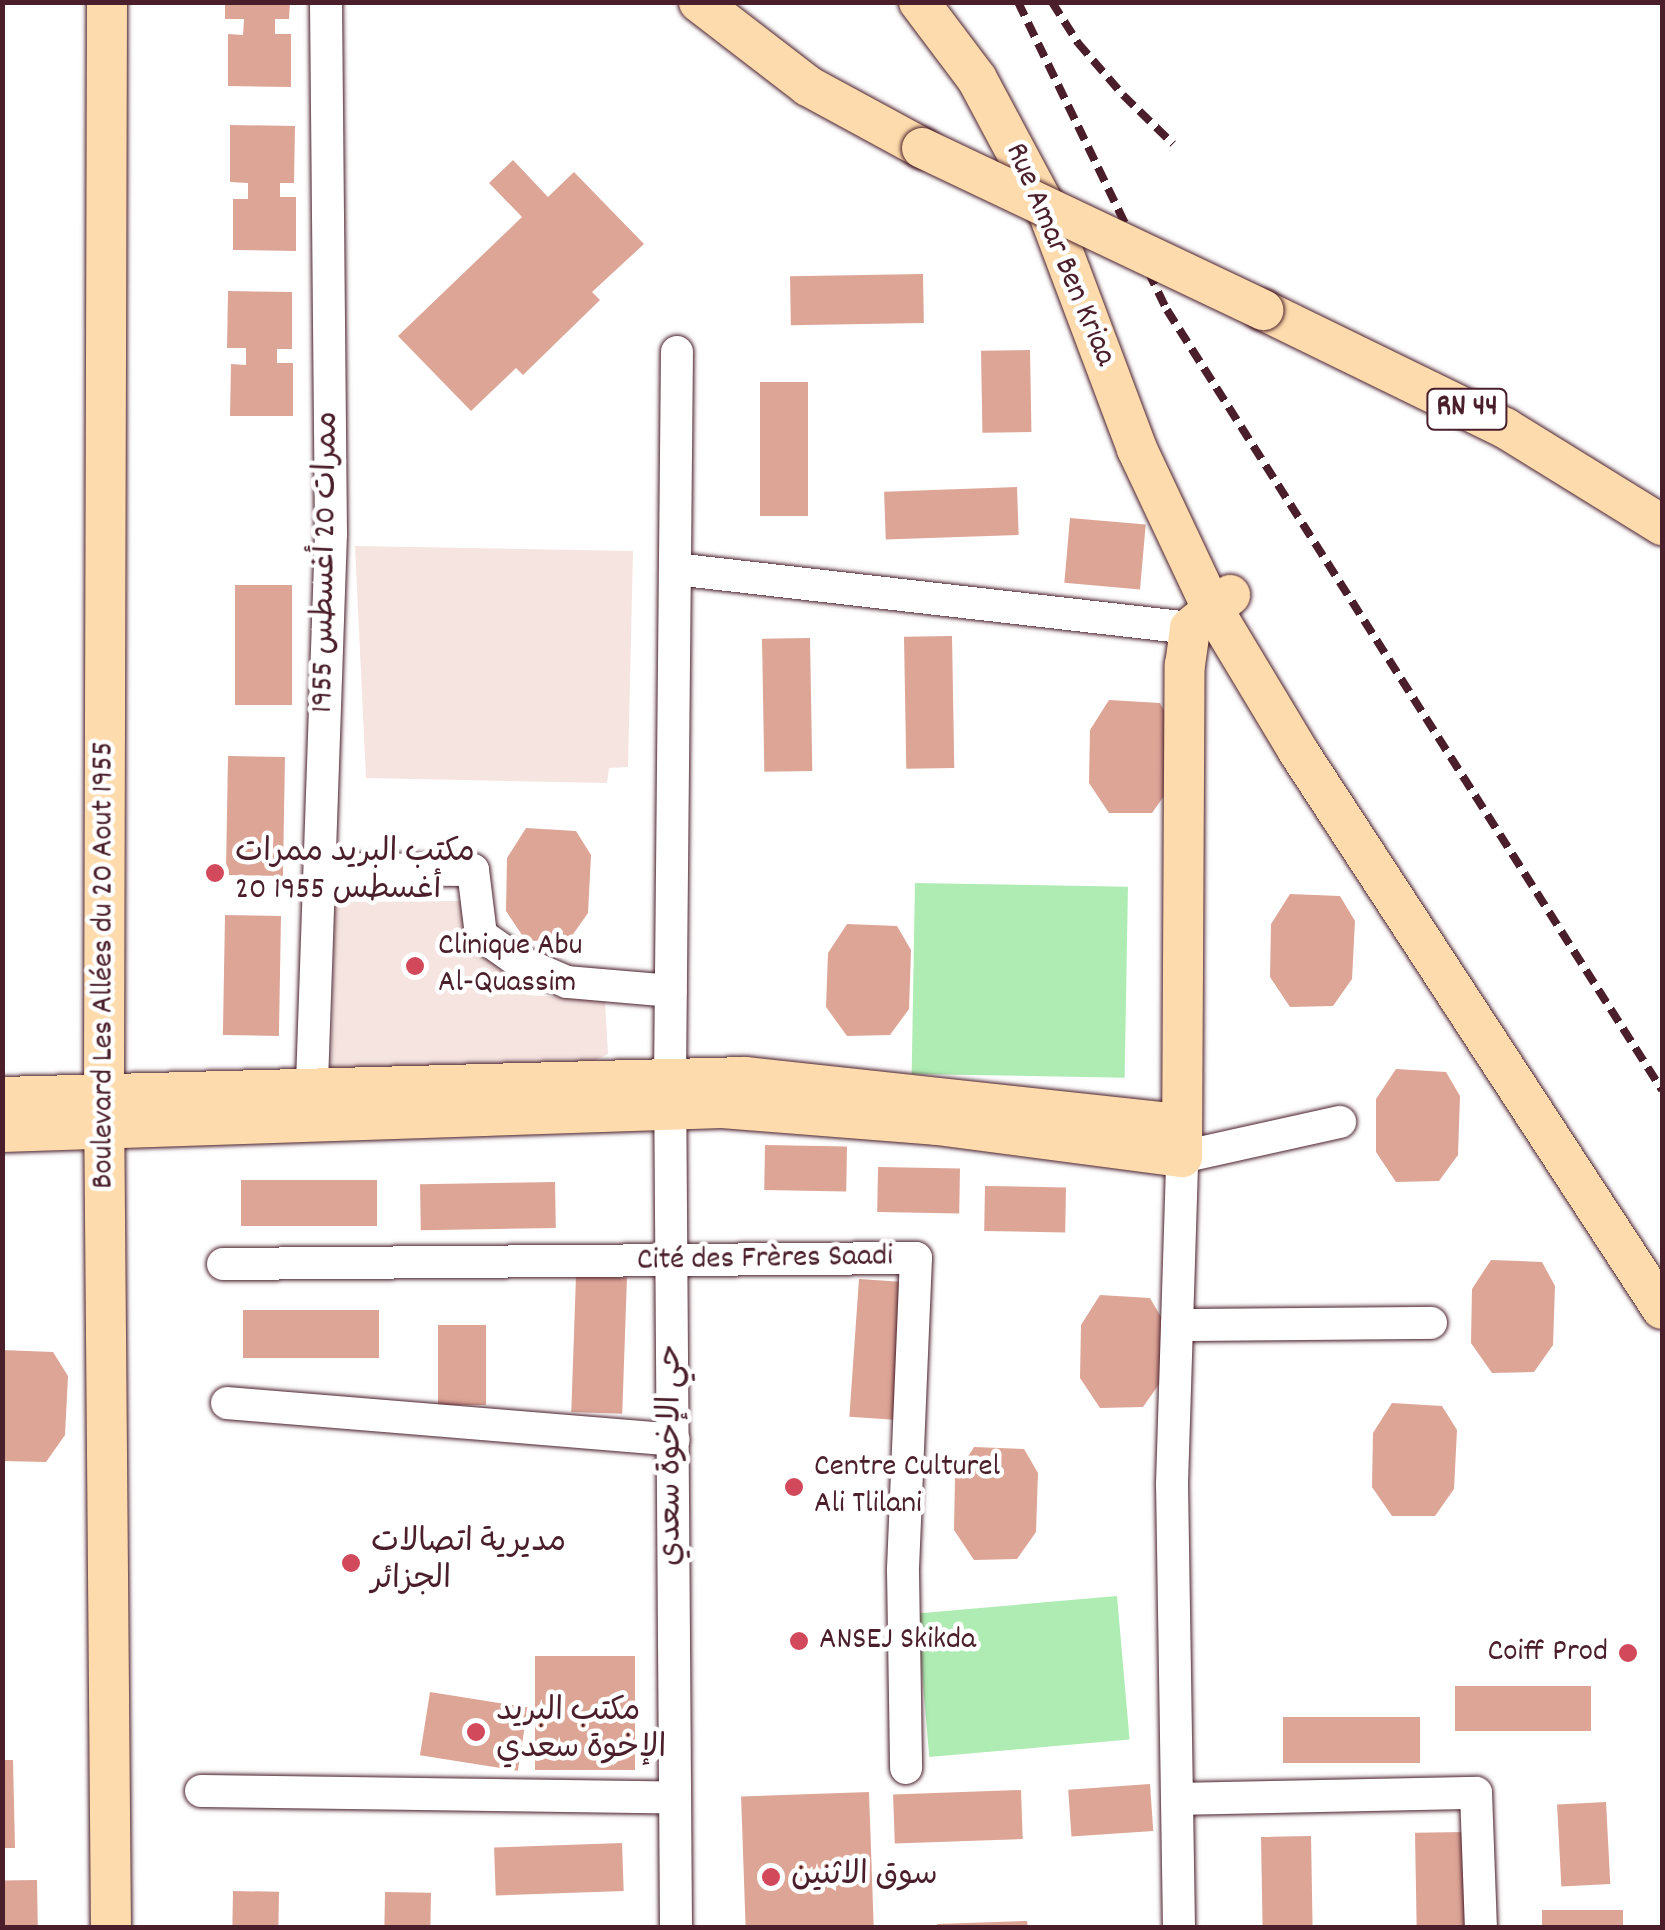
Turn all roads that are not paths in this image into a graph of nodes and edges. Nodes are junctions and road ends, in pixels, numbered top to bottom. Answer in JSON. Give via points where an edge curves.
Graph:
{"nodes":[{"id":1,"x":84,"y":2,"type":"edge"},
{"id":2,"x":107,"y":2,"type":"edge"},
{"id":3,"x":326,"y":2,"type":"edge"},
{"id":4,"x":699,"y":2,"type":"edge"},
{"id":5,"x":928,"y":9,"type":"edge"},
{"id":6,"x":676,"y":352,"type":"dead end"},
{"id":7,"x":1662,"y":525,"type":"edge"},
{"id":8,"x":675,"y":568,"type":"junction"},
{"id":9,"x":1210,"y":610,"type":"junction"},
{"id":10,"x":322,"y":869,"type":"junction"},
{"id":11,"x":671,"y":991,"type":"junction"},
{"id":12,"x":671,"y":1096,"type":"junction"},
{"id":13,"x":2,"y":1097,"type":"edge"},
{"id":14,"x":312,"y":1106,"type":"junction"},
{"id":15,"x":93,"y":1114,"type":"junction"},
{"id":16,"x":1340,"y":1122,"type":"dead end"},
{"id":17,"x":2,"y":1132,"type":"edge"},
{"id":18,"x":1182,"y":1140,"type":"junction"},
{"id":19,"x":671,"y":1261,"type":"junction"},
{"id":20,"x":224,"y":1264,"type":"dead end"},
{"id":21,"x":1662,"y":1266,"type":"edge"},
{"id":22,"x":1662,"y":1309,"type":"edge"},
{"id":23,"x":1431,"y":1323,"type":"dead end"},
{"id":24,"x":1177,"y":1325,"type":"junction"},
{"id":25,"x":226,"y":1403,"type":"dead end"},
{"id":26,"x":673,"y":1440,"type":"junction"},
{"id":27,"x":906,"y":1768,"type":"dead end"},
{"id":28,"x":201,"y":1791,"type":"dead end"},
{"id":29,"x":675,"y":1798,"type":"junction"},
{"id":30,"x":1178,"y":1799,"type":"junction"},
{"id":31,"x":88,"y":1928,"type":"edge"},
{"id":32,"x":111,"y":1928,"type":"edge"},
{"id":33,"x":676,"y":1928,"type":"edge"},
{"id":34,"x":1179,"y":1928,"type":"edge"},
{"id":35,"x":1481,"y":1928,"type":"edge"}],
"edges":[{"from":1,"to":15,"type":"main road","name":"Boulevard Les Allées du 20 Aout 1955"},
{"from":2,"to":15,"type":"main road","name":"Boulevard Les Allées du 20 Aout 1955"},
{"from":3,"to":10,"type":"street","name":"ممرات 20 أغسطس 1955","via":[[331,534]]},
{"from":4,"to":7,"type":"main road","number":"RN 44","bridge":true,"via":[[808,86],[922,148],[1506,428]]},
{"from":5,"to":9,"type":"main road","name":"Rue Amar Ben Kriaa","via":[[986,94],[1034,182]]},
{"from":6,"to":8,"type":"street"},
{"from":8,"to":9,"type":"street"},
{"from":8,"to":11,"type":"street"},
{"from":9,"to":18,"type":"main road","via":[[1185,664]]},
{"from":9,"to":21,"type":"main road","via":[[1408,885]]},
{"from":9,"to":22,"type":"main road"},
{"from":10,"to":11,"type":"street","via":[[472,870],[481,935],[518,961],[567,982]]},
{"from":10,"to":14,"type":"street","name":"ممرات 20 أغسطس 1955"},
{"from":11,"to":12,"type":"street"},
{"from":12,"to":14,"type":"main road"},
{"from":12,"to":18,"type":"main road","via":[[722,1108]]},
{"from":12,"to":19,"type":"street","name":"حي الإخوة سعدي"},
{"from":13,"to":15,"type":"main road"},
{"from":14,"to":15,"type":"main road"},
{"from":15,"to":17,"type":"main road"},
{"from":15,"to":31,"type":"main road","name":"Boulevard Les Allées du 20 Aout 1955"},
{"from":15,"to":32,"type":"main road","name":"Boulevard Les Allées du 20 Aout 1955"},
{"from":16,"to":18,"type":"street"},
{"from":18,"to":24,"type":"street"},
{"from":19,"to":20,"type":"street","name":"Cité des Frères Saadi"},
{"from":19,"to":26,"type":"street","name":"حي الإخوة سعدي"},
{"from":19,"to":27,"type":"street","name":"Cité des Frères Saadi","via":[[916,1258],[903,1571]]},
{"from":23,"to":24,"type":"street"},
{"from":24,"to":30,"type":"street","via":[[1172,1484]]},
{"from":25,"to":26,"type":"street"},
{"from":26,"to":29,"type":"street","name":"حي الإخوة سعدي"},
{"from":28,"to":29,"type":"street"},
{"from":29,"to":33,"type":"street","name":"حي الإخوة سعدي"},
{"from":30,"to":34,"type":"street"},
{"from":30,"to":35,"type":"street","via":[[1476,1794]]}]}
